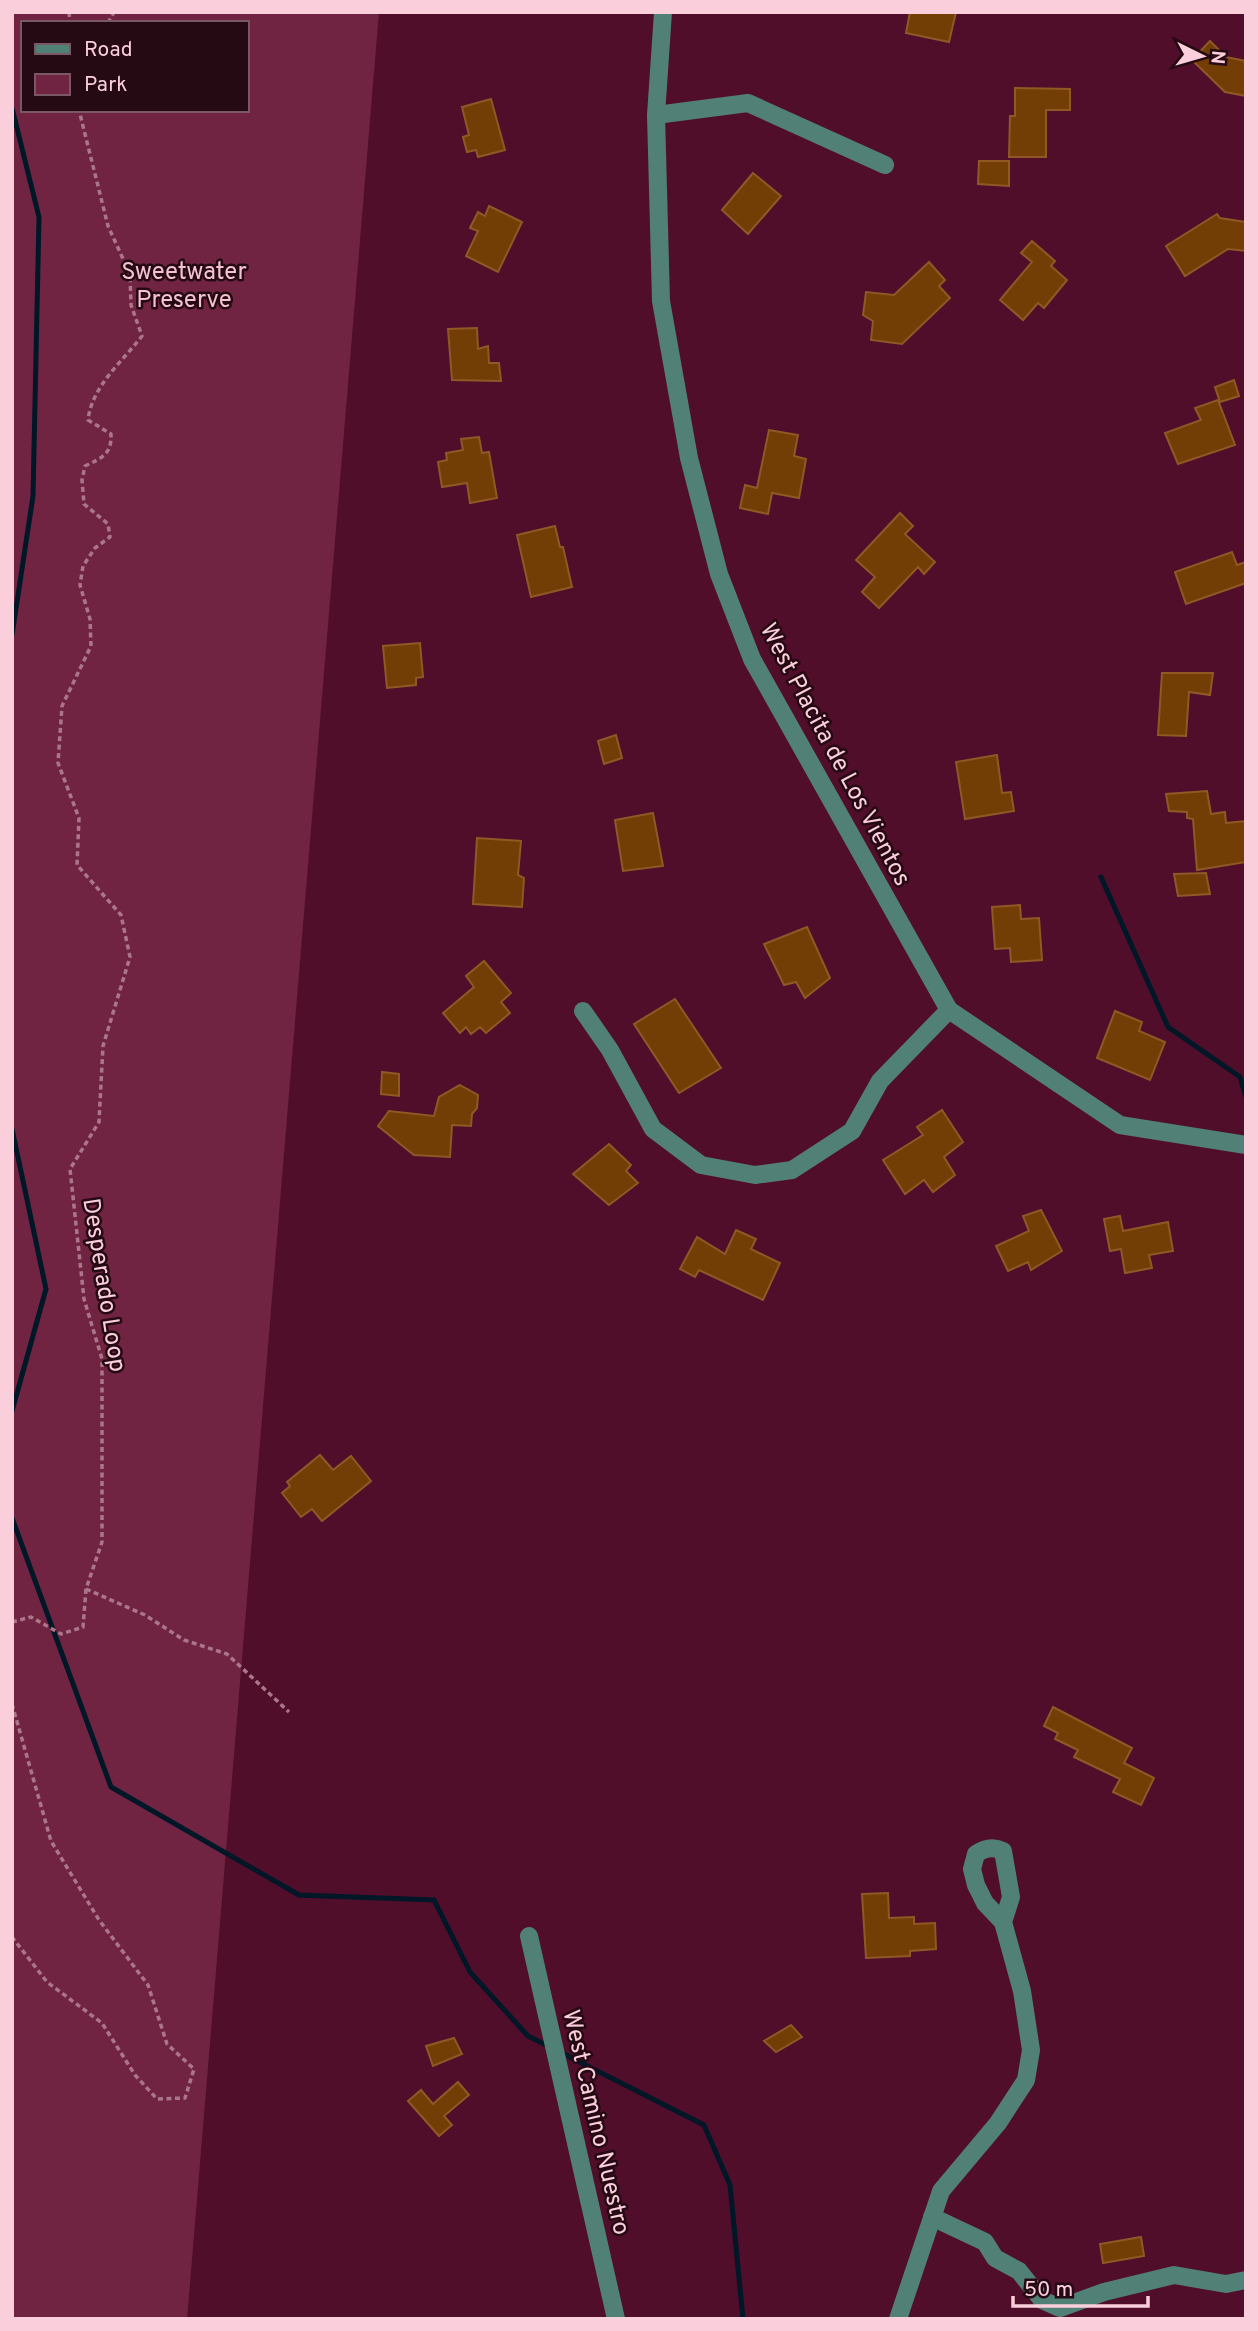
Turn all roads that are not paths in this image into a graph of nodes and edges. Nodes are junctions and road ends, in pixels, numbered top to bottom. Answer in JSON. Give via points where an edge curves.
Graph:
{"nodes":[{"id":1,"x":663,"y":12,"type":"edge"},
{"id":2,"x":656,"y":115,"type":"junction"},
{"id":3,"x":885,"y":165,"type":"dead end"},
{"id":4,"x":949,"y":1010,"type":"junction"},
{"id":5,"x":583,"y":1011,"type":"dead end"},
{"id":6,"x":1246,"y":1145,"type":"edge"},
{"id":7,"x":1003,"y":1922,"type":"dead end"},
{"id":8,"x":529,"y":1936,"type":"dead end"},
{"id":9,"x":932,"y":2217,"type":"junction"},
{"id":10,"x":1246,"y":2280,"type":"edge"},
{"id":11,"x":617,"y":2319,"type":"edge"},
{"id":12,"x":898,"y":2319,"type":"edge"}],
"edges":[{"from":1,"to":2,"type":"street","name":"West Placita de Los Vientos"},
{"from":2,"to":3,"type":"street","via":[[748,103]]},
{"from":2,"to":4,"type":"street","name":"West Placita de Los Vientos","via":[[661,301],[683,435],[719,575],[752,659]]},
{"from":4,"to":5,"type":"street","via":[[880,1081],[852,1131],[792,1170],[755,1175],[701,1165],[653,1129]]},
{"from":4,"to":6,"type":"street","via":[[1120,1125]]},
{"from":7,"to":9,"type":"street","via":[[1022,1991],[1031,2050],[1026,2080],[998,2123],[941,2191]]},
{"from":8,"to":11,"type":"street","name":"West Camino Nuestro"},
{"from":9,"to":10,"type":"street","via":[[985,2242],[995,2258],[1019,2271],[1042,2300],[1060,2308],[1174,2275],[1226,2284]]},
{"from":9,"to":12,"type":"street"}]}
